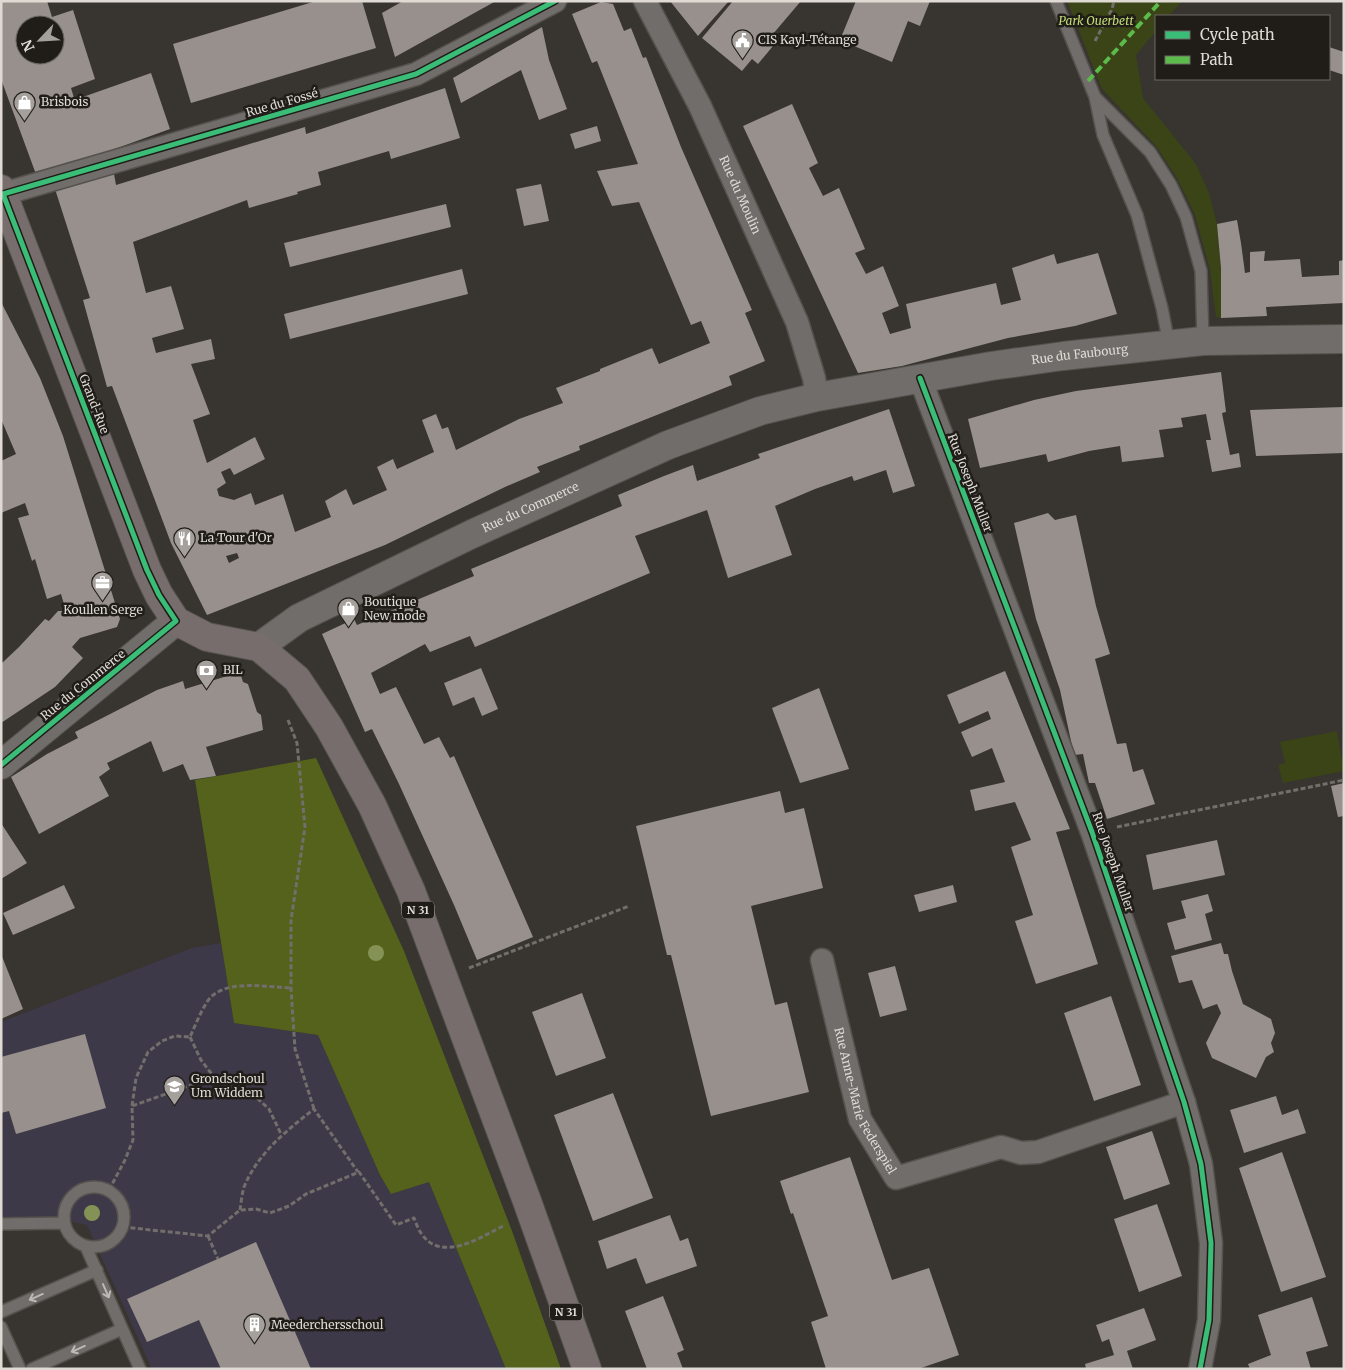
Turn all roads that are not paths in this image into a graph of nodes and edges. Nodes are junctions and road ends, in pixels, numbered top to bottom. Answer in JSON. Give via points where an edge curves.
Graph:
{"nodes":[{"id":1,"x":555,"y":1,"type":"edge"},
{"id":2,"x":645,"y":1,"type":"edge"},
{"id":3,"x":1056,"y":1,"type":"edge"},
{"id":4,"x":1095,"y":97,"type":"junction"},
{"id":5,"x":2,"y":191,"type":"edge"},
{"id":6,"x":1344,"y":339,"type":"edge"},
{"id":7,"x":1203,"y":341,"type":"junction"},
{"id":8,"x":1169,"y":344,"type":"junction"},
{"id":9,"x":920,"y":378,"type":"junction"},
{"id":10,"x":817,"y":397,"type":"junction"},
{"id":11,"x":176,"y":621,"type":"junction"},
{"id":12,"x":259,"y":648,"type":"junction"},
{"id":13,"x":1,"y":764,"type":"edge"},
{"id":14,"x":822,"y":960,"type":"dead end"},
{"id":15,"x":1184,"y":1102,"type":"junction"},
{"id":16,"x":64,"y":1223,"type":"junction"},
{"id":17,"x":1,"y":1224,"type":"edge"},
{"id":18,"x":86,"y":1247,"type":"junction"},
{"id":19,"x":97,"y":1270,"type":"junction"},
{"id":20,"x":1,"y":1312,"type":"edge"},
{"id":21,"x":1,"y":1327,"type":"edge"},
{"id":22,"x":122,"y":1329,"type":"junction"},
{"id":23,"x":20,"y":1369,"type":"edge"},
{"id":24,"x":32,"y":1369,"type":"edge"},
{"id":25,"x":140,"y":1369,"type":"edge"},
{"id":26,"x":587,"y":1369,"type":"edge"},
{"id":27,"x":1200,"y":1369,"type":"edge"}],
"edges":[{"from":1,"to":5,"type":"street","name":"Rue du Fossé","via":[[416,74]]},
{"from":2,"to":10,"type":"street","name":"Rue du Moulin","via":[[700,106],[797,322]]},
{"from":3,"to":4,"type":"lane"},
{"from":4,"to":7,"type":"lane","via":[[1150,152],[1186,217],[1201,272]]},
{"from":4,"to":8,"type":"lane","via":[[1103,134],[1137,215]]},
{"from":5,"to":11,"type":"main road","name":"Grand-Rue","via":[[147,570]]},
{"from":6,"to":7,"type":"main road","name":"Rue du Faubourg"},
{"from":7,"to":8,"type":"main road","name":"Rue du Faubourg"},
{"from":8,"to":9,"type":"main road","name":"Rue du Faubourg","via":[[1062,356]]},
{"from":9,"to":10,"type":"main road","name":"Rue du Faubourg"},
{"from":9,"to":15,"type":"street","name":"Rue Joseph Muller","via":[[1092,832]]},
{"from":10,"to":12,"type":"main road","name":"Rue du Commerce","via":[[760,411],[608,471],[299,618]]},
{"from":11,"to":12,"type":"main road","number":"N 31","via":[[208,637]]},
{"from":11,"to":13,"type":"main road","name":"Rue du Commerce"},
{"from":12,"to":26,"type":"main road","number":"N 31","via":[[297,679],[329,727],[380,823],[443,978]]},
{"from":14,"to":15,"type":"street","name":"Rue Anne-Marie Federspiel","via":[[860,1119],[896,1178],[1001,1147],[1021,1153],[1038,1152]]},
{"from":15,"to":27,"type":"street","name":"Rue Joseph Muller","via":[[1201,1164],[1211,1243],[1209,1320]]},
{"from":16,"to":17,"type":"lane"},
{"from":16,"to":18,"type":"lane","via":[[72,1238]]},
{"from":16,"to":18,"type":"lane","via":[[66,1203],[80,1190],[99,1187],[116,1197],[124,1216],[119,1235],[96,1248]]},
{"from":18,"to":19,"type":"lane"},
{"from":19,"to":20,"type":"lane","one_way":true},
{"from":19,"to":22,"type":"lane","one_way":true},
{"from":21,"to":23,"type":"lane"},
{"from":22,"to":24,"type":"lane","one_way":true},
{"from":22,"to":25,"type":"lane"}]}
